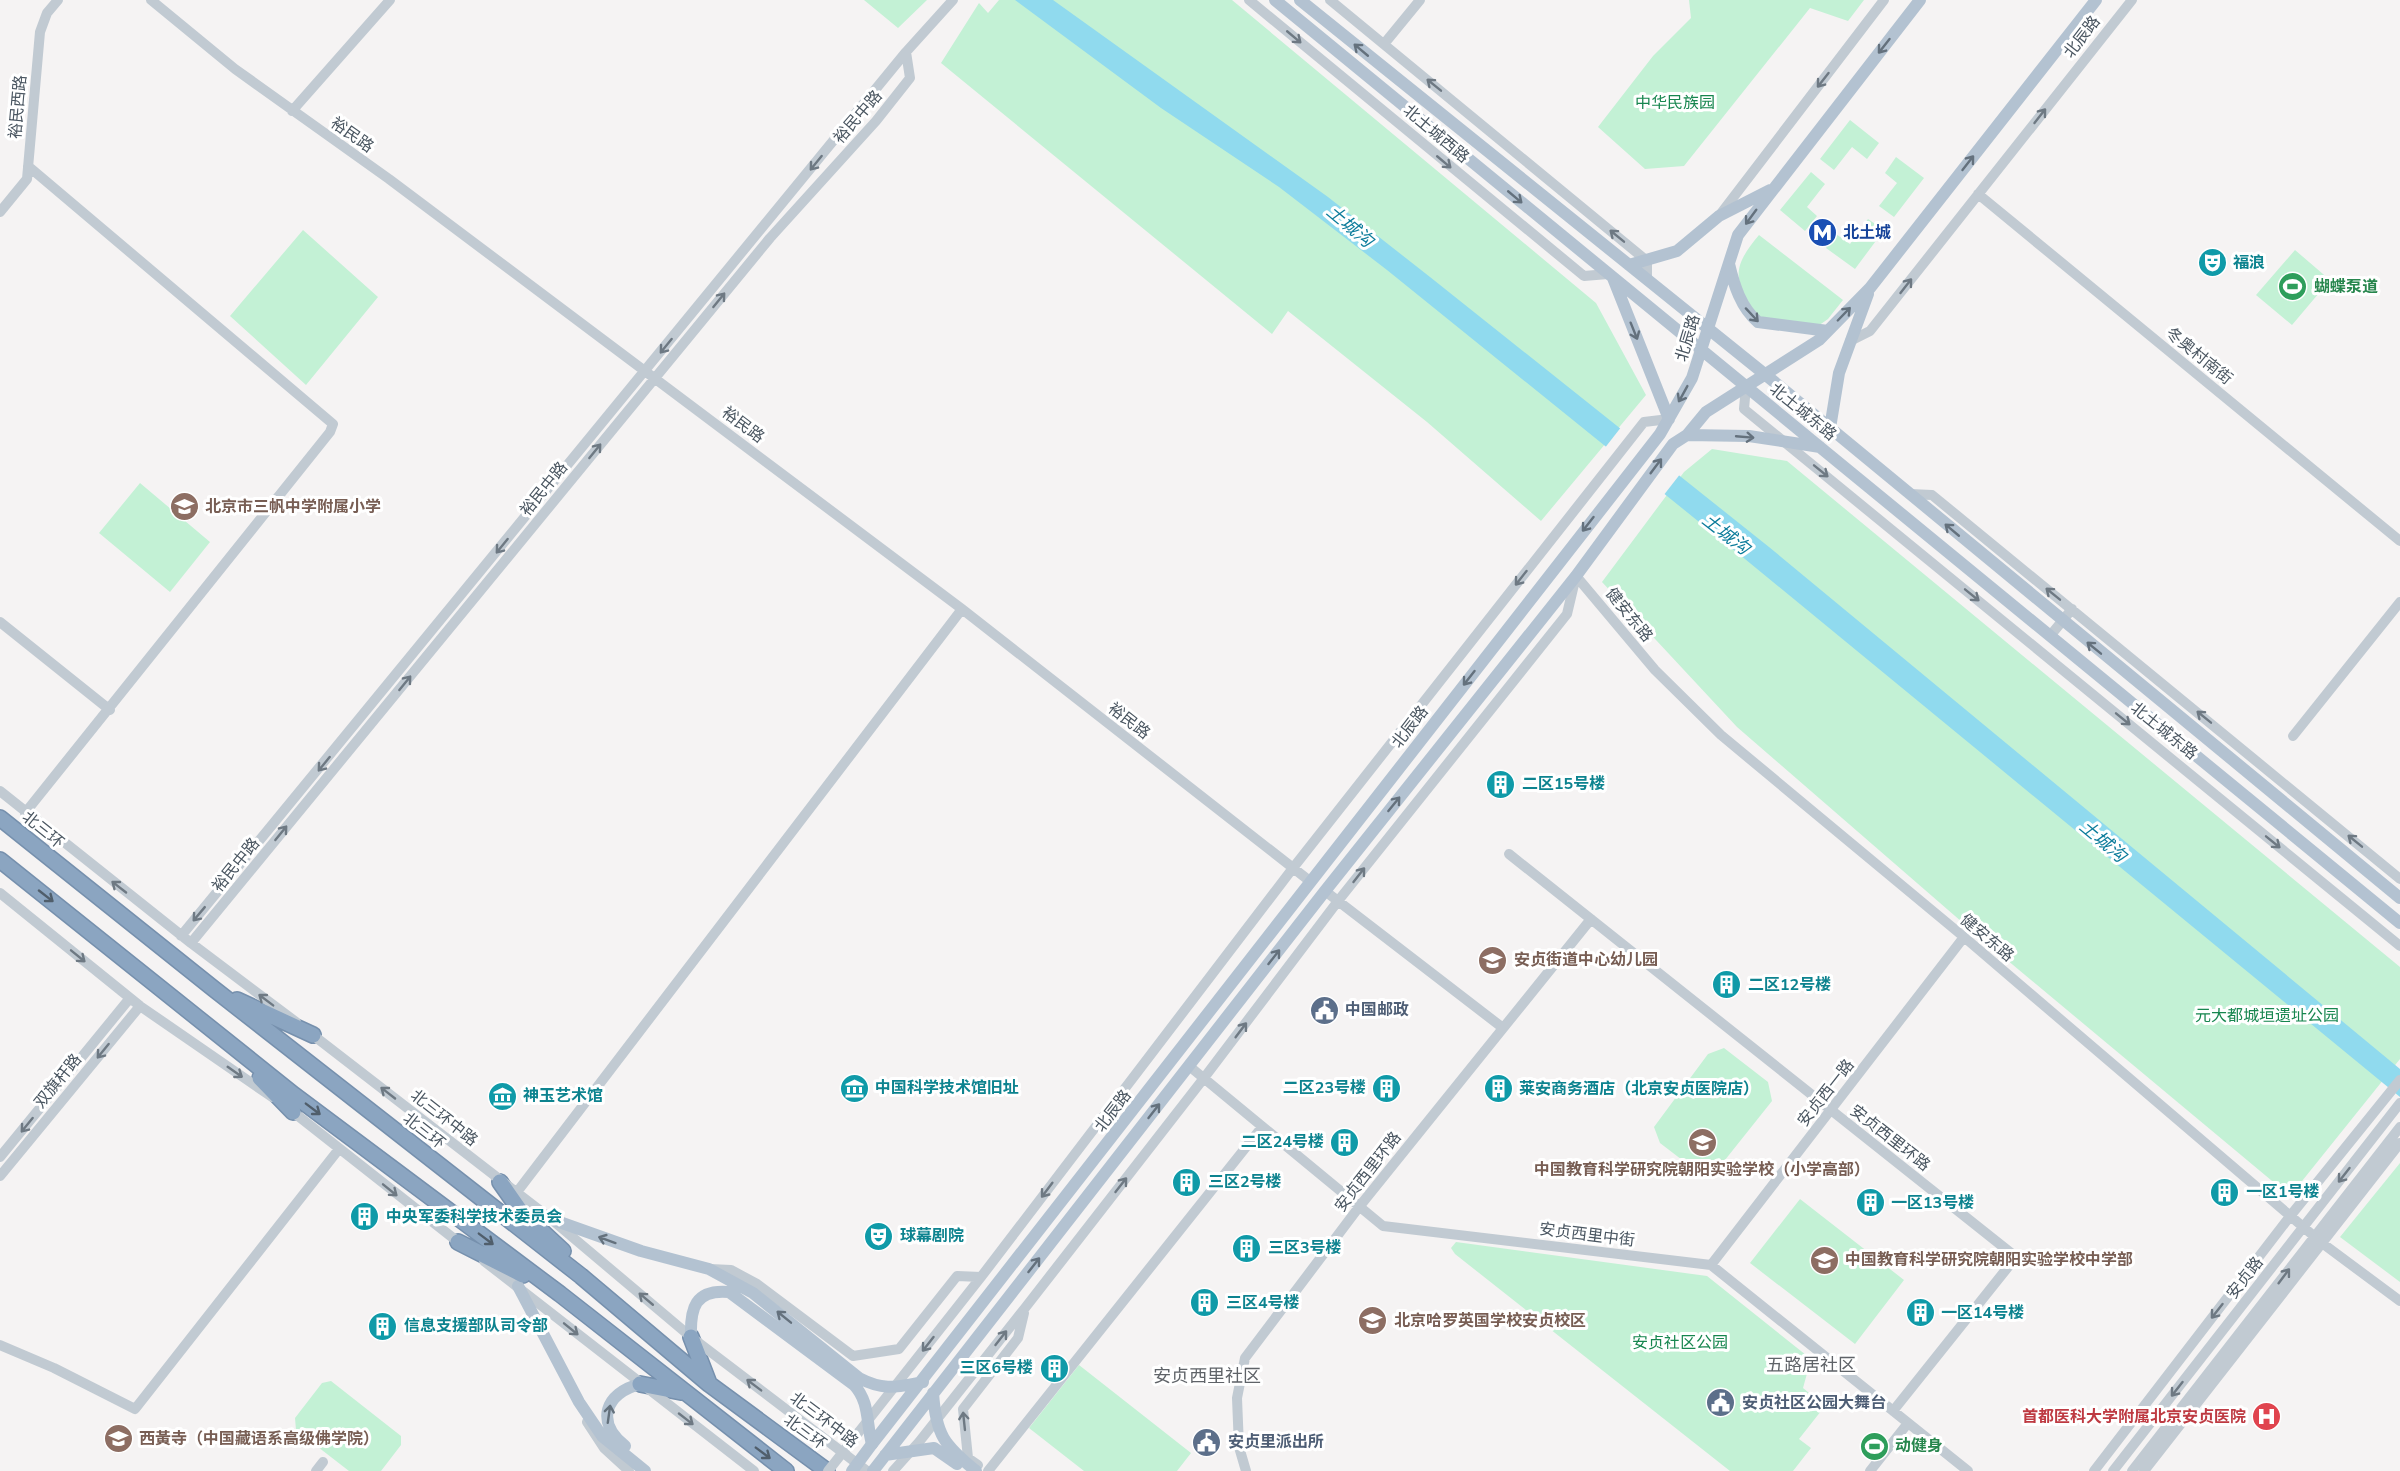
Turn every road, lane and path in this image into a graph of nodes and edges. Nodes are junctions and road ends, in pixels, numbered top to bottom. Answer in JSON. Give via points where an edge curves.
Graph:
{"nodes":[{"id":1,"x":58,"y":0,"type":"edge"},
{"id":2,"x":151,"y":0,"type":"edge"},
{"id":3,"x":390,"y":0,"type":"edge"},
{"id":4,"x":953,"y":0,"type":"edge"},
{"id":5,"x":1249,"y":0,"type":"edge"},
{"id":6,"x":1275,"y":0,"type":"edge"},
{"id":7,"x":1300,"y":0,"type":"edge"},
{"id":8,"x":1330,"y":0,"type":"edge"},
{"id":9,"x":1420,"y":0,"type":"edge"},
{"id":10,"x":1884,"y":0,"type":"edge"},
{"id":11,"x":1920,"y":0,"type":"edge"},
{"id":12,"x":2096,"y":0,"type":"edge"},
{"id":13,"x":2132,"y":0,"type":"edge"},
{"id":14,"x":1384,"y":44,"type":"junction"},
{"id":15,"x":906,"y":52,"type":"junction"},
{"id":16,"x":292,"y":111,"type":"junction"},
{"id":17,"x":28,"y":166,"type":"junction"},
{"id":18,"x":1773,"y":188,"type":"junction"},
{"id":19,"x":1978,"y":194,"type":"junction"},
{"id":20,"x":0,"y":212,"type":"edge"},
{"id":21,"x":1719,"y":216,"type":"junction"},
{"id":22,"x":1647,"y":261,"type":"junction"},
{"id":23,"x":1729,"y":263,"type":"junction"},
{"id":24,"x":1629,"y":265,"type":"junction"},
{"id":25,"x":1611,"y":275,"type":"junction"},
{"id":26,"x":1647,"y":280,"type":"junction"},
{"id":27,"x":1870,"y":288,"type":"junction"},
{"id":28,"x":1708,"y":329,"type":"junction"},
{"id":29,"x":1828,"y":331,"type":"junction"},
{"id":30,"x":1850,"y":341,"type":"junction"},
{"id":31,"x":1702,"y":349,"type":"junction"},
{"id":32,"x":646,"y":370,"type":"junction"},
{"id":33,"x":1765,"y":374,"type":"junction"},
{"id":34,"x":655,"y":378,"type":"junction"},
{"id":35,"x":1746,"y":386,"type":"junction"},
{"id":36,"x":1669,"y":419,"type":"junction"},
{"id":37,"x":1830,"y":428,"type":"junction"},
{"id":38,"x":1686,"y":435,"type":"junction"},
{"id":39,"x":1788,"y":444,"type":"junction"},
{"id":40,"x":1820,"y":447,"type":"junction"},
{"id":41,"x":1910,"y":494,"type":"junction"},
{"id":42,"x":2400,"y":541,"type":"edge"},
{"id":43,"x":1576,"y":576,"type":"junction"},
{"id":44,"x":2400,"y":602,"type":"edge"},
{"id":45,"x":962,"y":609,"type":"junction"},
{"id":46,"x":2072,"y":609,"type":"junction"},
{"id":47,"x":0,"y":622,"type":"edge"},
{"id":48,"x":2062,"y":622,"type":"junction"},
{"id":49,"x":2050,"y":636,"type":"junction"},
{"id":50,"x":110,"y":710,"type":"junction"},
{"id":51,"x":2293,"y":736,"type":"dead end"},
{"id":52,"x":0,"y":791,"type":"edge"},
{"id":53,"x":25,"y":813,"type":"junction"},
{"id":54,"x":3,"y":820,"type":"edge"},
{"id":55,"x":1509,"y":854,"type":"dead end"},
{"id":56,"x":0,"y":860,"type":"edge"},
{"id":57,"x":1293,"y":868,"type":"junction"},
{"id":58,"x":2400,"y":879,"type":"edge"},
{"id":59,"x":1311,"y":882,"type":"junction"},
{"id":60,"x":1325,"y":891,"type":"junction"},
{"id":61,"x":0,"y":893,"type":"edge"},
{"id":62,"x":2400,"y":898,"type":"edge"},
{"id":63,"x":1338,"y":901,"type":"junction"},
{"id":64,"x":1592,"y":920,"type":"junction"},
{"id":65,"x":2400,"y":923,"type":"edge"},
{"id":66,"x":181,"y":936,"type":"junction"},
{"id":67,"x":1964,"y":937,"type":"junction"},
{"id":68,"x":191,"y":944,"type":"junction"},
{"id":69,"x":2400,"y":946,"type":"edge"},
{"id":70,"x":214,"y":990,"type":"junction"},
{"id":71,"x":130,"y":998,"type":"junction"},
{"id":72,"x":140,"y":1006,"type":"junction"},
{"id":73,"x":203,"y":1020,"type":"junction"},
{"id":74,"x":1503,"y":1028,"type":"junction"},
{"id":75,"x":313,"y":1035,"type":"junction"},
{"id":76,"x":1189,"y":1066,"type":"junction"},
{"id":77,"x":1204,"y":1078,"type":"junction"},
{"id":78,"x":2400,"y":1080,"type":"edge"},
{"id":79,"x":2400,"y":1103,"type":"edge"},
{"id":80,"x":293,"y":1112,"type":"junction"},
{"id":81,"x":1831,"y":1112,"type":"junction"},
{"id":82,"x":1262,"y":1127,"type":"junction"},
{"id":83,"x":2400,"y":1127,"type":"edge"},
{"id":84,"x":2369,"y":1143,"type":"junction"},
{"id":85,"x":2400,"y":1143,"type":"edge"},
{"id":86,"x":339,"y":1149,"type":"junction"},
{"id":87,"x":2342,"y":1152,"type":"junction"},
{"id":88,"x":0,"y":1157,"type":"edge"},
{"id":89,"x":0,"y":1176,"type":"edge"},
{"id":90,"x":500,"y":1182,"type":"junction"},
{"id":91,"x":517,"y":1192,"type":"junction"},
{"id":92,"x":1359,"y":1207,"type":"junction"},
{"id":93,"x":2291,"y":1215,"type":"junction"},
{"id":94,"x":551,"y":1219,"type":"junction"},
{"id":95,"x":2304,"y":1227,"type":"junction"},
{"id":96,"x":2318,"y":1240,"type":"junction"},
{"id":97,"x":458,"y":1242,"type":"junction"},
{"id":98,"x":1711,"y":1265,"type":"junction"},
{"id":99,"x":709,"y":1269,"type":"junction"},
{"id":100,"x":581,"y":1275,"type":"junction"},
{"id":101,"x":981,"y":1277,"type":"junction"},
{"id":102,"x":518,"y":1286,"type":"junction"},
{"id":103,"x":560,"y":1294,"type":"junction"},
{"id":104,"x":2400,"y":1301,"type":"edge"},
{"id":105,"x":1025,"y":1308,"type":"junction"},
{"id":106,"x":691,"y":1337,"type":"junction"},
{"id":107,"x":0,"y":1345,"type":"edge"},
{"id":108,"x":923,"y":1382,"type":"junction"},
{"id":109,"x":640,"y":1384,"type":"junction"},
{"id":110,"x":710,"y":1384,"type":"junction"},
{"id":111,"x":894,"y":1388,"type":"junction"},
{"id":112,"x":683,"y":1392,"type":"junction"},
{"id":113,"x":933,"y":1393,"type":"junction"},
{"id":114,"x":579,"y":1402,"type":"junction"},
{"id":115,"x":1893,"y":1412,"type":"junction"},
{"id":116,"x":867,"y":1421,"type":"junction"},
{"id":117,"x":935,"y":1422,"type":"junction"},
{"id":118,"x":1908,"y":1423,"type":"junction"},
{"id":119,"x":872,"y":1444,"type":"junction"},
{"id":120,"x":910,"y":1451,"type":"junction"},
{"id":121,"x":885,"y":1455,"type":"junction"},
{"id":122,"x":895,"y":1468,"type":"edge"},
{"id":123,"x":629,"y":1471,"type":"edge"},
{"id":124,"x":645,"y":1471,"type":"edge"},
{"id":125,"x":657,"y":1471,"type":"edge"},
{"id":126,"x":753,"y":1471,"type":"edge"},
{"id":127,"x":786,"y":1471,"type":"edge"},
{"id":128,"x":827,"y":1471,"type":"edge"},
{"id":129,"x":852,"y":1471,"type":"edge"},
{"id":130,"x":867,"y":1471,"type":"edge"},
{"id":131,"x":873,"y":1471,"type":"edge"},
{"id":132,"x":965,"y":1471,"type":"edge"},
{"id":133,"x":976,"y":1471,"type":"edge"},
{"id":134,"x":986,"y":1471,"type":"edge"},
{"id":135,"x":1246,"y":1471,"type":"edge"},
{"id":136,"x":1870,"y":1471,"type":"edge"},
{"id":137,"x":1968,"y":1471,"type":"edge"},
{"id":138,"x":2094,"y":1471,"type":"edge"},
{"id":139,"x":2114,"y":1471,"type":"edge"},
{"id":140,"x":2132,"y":1471,"type":"edge"},
{"id":141,"x":2144,"y":1471,"type":"edge"}],
"edges":[{"from":1,"to":17,"type":"street","name":"裕民西路","via":[[47,13],[40,32]]},
{"from":2,"to":16,"type":"street","name":"裕民路"},
{"from":3,"to":16,"type":"street"},
{"from":4,"to":15,"type":"street","name":"裕民中路"},
{"from":5,"to":25,"type":"street","name":"北土城西路","one_way":true,"via":[[1584,276]]},
{"from":6,"to":25,"type":"main road","name":"北土城西路","one_way":true},
{"from":24,"to":7,"type":"main road","name":"北土城西路","one_way":true},
{"from":8,"to":14,"type":"street"},
{"from":9,"to":14,"type":"street"},
{"from":10,"to":21,"type":"street","one_way":true},
{"from":11,"to":18,"type":"main road","name":"北辰路","one_way":true},
{"from":27,"to":12,"type":"main road","name":"北辰路","one_way":true},
{"from":19,"to":13,"type":"street","name":"北辰路","one_way":true},
{"from":22,"to":14,"type":"street","one_way":true},
{"from":15,"to":32,"type":"street","name":"裕民中路","one_way":true},
{"from":34,"to":15,"type":"street","name":"裕民中路","one_way":true,"via":[[770,238],[910,78]]},
{"from":16,"to":32,"type":"street","name":"裕民路"},
{"from":17,"to":20,"type":"street","name":"裕民西路","via":[[27,179]]},
{"from":17,"to":50,"type":"street","via":[[333,424]]},
{"from":18,"to":21,"type":"main road"},
{"from":18,"to":23,"type":"main road","name":"北辰路","one_way":true,"via":[[1738,235]]},
{"from":30,"to":19,"type":"street","name":"北辰路","one_way":true,"via":[[1870,331]]},
{"from":19,"to":42,"type":"street","name":"冬奥村南街"},
{"from":21,"to":22,"type":"main road","via":[[1677,251]]},
{"from":22,"to":24,"type":"main road"},
{"from":22,"to":26,"type":"street"},
{"from":23,"to":28,"type":"main road","name":"北辰路"},
{"from":23,"to":29,"type":"main road","one_way":true,"via":[[1741,298],[1758,322]]},
{"from":24,"to":26,"type":"main road","name":"北土城西路"},
{"from":25,"to":31,"type":"main road"},
{"from":25,"to":36,"type":"main road","one_way":true},
{"from":26,"to":28,"type":"main road","name":"北土城西路"},
{"from":29,"to":27,"type":"main road","name":"北辰路","one_way":true},
{"from":27,"to":30,"type":"main road"},
{"from":28,"to":31,"type":"main road","name":"北辰路"},
{"from":28,"to":33,"type":"main road","name":"北土城东路"},
{"from":29,"to":33,"type":"main road","name":"北辰路"},
{"from":30,"to":37,"type":"main road","via":[[1839,374]]},
{"from":31,"to":35,"type":"main road"},
{"from":31,"to":36,"type":"main road","name":"北辰路","one_way":true,"via":[[1692,378]]},
{"from":32,"to":34,"type":"street","name":"裕民路"},
{"from":32,"to":66,"type":"street","name":"裕民中路","one_way":true},
{"from":33,"to":35,"type":"main road","name":"北辰路"},
{"from":33,"to":37,"type":"main road","name":"北土城东路"},
{"from":34,"to":45,"type":"street","name":"裕民路"},
{"from":68,"to":34,"type":"street","name":"裕民中路","one_way":true},
{"from":35,"to":38,"type":"main road","name":"北辰路","via":[[1706,412]]},
{"from":35,"to":39,"type":"street","name":"北土城东路","via":[[1744,409]]},
{"from":35,"to":40,"type":"main road","name":"北土城东路"},
{"from":36,"to":57,"type":"street","name":"北辰路","one_way":true,"via":[[1644,422]]},
{"from":36,"to":59,"type":"main road","name":"北辰路","one_way":true},
{"from":37,"to":41,"type":"main road","name":"北土城东路"},
{"from":38,"to":39,"type":"main road","one_way":true,"via":[[1749,436]]},
{"from":43,"to":38,"type":"main road","name":"北辰路","one_way":true,"via":[[1673,444]]},
{"from":39,"to":40,"type":"main road"},
{"from":39,"to":69,"type":"street","name":"北土城东路","one_way":true},
{"from":40,"to":49,"type":"main road","name":"北土城东路"},
{"from":46,"to":41,"type":"street","name":"北土城东路","one_way":true,"via":[[1932,495]]},
{"from":48,"to":41,"type":"main road","name":"北土城东路","one_way":true},
{"from":60,"to":43,"type":"main road","name":"北辰路","one_way":true},
{"from":63,"to":43,"type":"street","name":"北辰路","one_way":true,"via":[[1567,614]]},
{"from":43,"to":67,"type":"street","name":"健安东路","via":[[1654,670],[1721,735]]},
{"from":44,"to":51,"type":"street"},
{"from":45,"to":57,"type":"street","name":"裕民路"},
{"from":45,"to":91,"type":"street"},
{"from":46,"to":48,"type":"street"},
{"from":58,"to":46,"type":"street","name":"北土城东路","one_way":true},
{"from":47,"to":50,"type":"street"},
{"from":48,"to":49,"type":"street"},
{"from":62,"to":48,"type":"main road","name":"北土城东路","one_way":true},
{"from":49,"to":65,"type":"main road","name":"北土城东路"},
{"from":50,"to":53,"type":"street"},
{"from":52,"to":53,"type":"street","name":"北三环中路"},
{"from":66,"to":53,"type":"street","name":"北三环中路","one_way":true},
{"from":54,"to":70,"type":"highway","name":"北三环"},
{"from":55,"to":64,"type":"street","name":"安贞西里环路"},
{"from":56,"to":73,"type":"highway","one_way":true},
{"from":57,"to":59,"type":"street","name":"裕民路"},
{"from":57,"to":101,"type":"street","name":"北辰路","one_way":true},
{"from":59,"to":108,"type":"main road","name":"北辰路"},
{"from":60,"to":63,"type":"street"},
{"from":76,"to":60,"type":"main road","name":"北辰路","one_way":true},
{"from":61,"to":71,"type":"street","one_way":true},
{"from":63,"to":74,"type":"street"},
{"from":77,"to":63,"type":"street","name":"北辰路","one_way":true},
{"from":64,"to":74,"type":"street","name":"安贞西里环路"},
{"from":64,"to":81,"type":"street","name":"安贞西里环路"},
{"from":66,"to":68,"type":"street","name":"北三环中路"},
{"from":67,"to":81,"type":"street","name":"安贞西一路"},
{"from":67,"to":93,"type":"street","name":"健安东路"},
{"from":75,"to":68,"type":"street","name":"北三环中路","one_way":true},
{"from":70,"to":75,"type":"highway"},
{"from":70,"to":100,"type":"highway","name":"北三环"},
{"from":71,"to":72,"type":"street"},
{"from":71,"to":88,"type":"street","one_way":true},
{"from":72,"to":80,"type":"street","one_way":true},
{"from":72,"to":89,"type":"street","name":"双旗杆路","one_way":true},
{"from":73,"to":80,"type":"highway"},
{"from":73,"to":103,"type":"highway","one_way":true,"via":[[294,1095]]},
{"from":74,"to":92,"type":"street","name":"安贞西里环路"},
{"from":90,"to":75,"type":"street","name":"北三环中路","one_way":true},
{"from":76,"to":77,"type":"street","name":"安贞西里中街"},
{"from":113,"to":76,"type":"main road","name":"北辰路","one_way":true},
{"from":77,"to":82,"type":"street","name":"安贞西里中街"},
{"from":105,"to":77,"type":"street","name":"北辰路","one_way":true},
{"from":78,"to":87,"type":"street","name":"安贞路"},
{"from":79,"to":84,"type":"street","name":"安贞路"},
{"from":80,"to":86,"type":"street"},
{"from":81,"to":98,"type":"street","name":"安贞西一路"},
{"from":81,"to":115,"type":"street","name":"安贞西里环路","via":[[2016,1257]]},
{"from":82,"to":92,"type":"street","name":"安贞西里中街"},
{"from":82,"to":134,"type":"street"},
{"from":83,"to":96,"type":"street","name":"安贞路"},
{"from":84,"to":87,"type":"street"},
{"from":84,"to":95,"type":"street","name":"安贞路","one_way":true},
{"from":85,"to":96,"type":"street","name":"安贞路"},
{"from":86,"to":97,"type":"street","one_way":true},
{"from":86,"to":107,"type":"street","via":[[135,1409]]},
{"from":87,"to":93,"type":"street","name":"安贞路"},
{"from":90,"to":91,"type":"street","name":"北三环中路"},
{"from":90,"to":100,"type":"highway","via":[[521,1212],[560,1247]]},
{"from":91,"to":94,"type":"street","name":"北三环中路"},
{"from":92,"to":98,"type":"street","name":"安贞西里中街","via":[[1383,1226]]},
{"from":92,"to":135,"type":"street","name":"安贞西里环路","via":[[1245,1358],[1237,1398],[1239,1447]]},
{"from":93,"to":95,"type":"street","name":"健安东路"},
{"from":93,"to":138,"type":"street","name":"安贞路","one_way":true},
{"from":99,"to":94,"type":"main road","one_way":true,"via":[[641,1251]]},
{"from":106,"to":94,"type":"street","name":"北三环中路","one_way":true},
{"from":95,"to":96,"type":"street","name":"健安东路"},
{"from":95,"to":139,"type":"street","name":"安贞路","one_way":true},
{"from":96,"to":104,"type":"street","name":"健安东路"},
{"from":140,"to":96,"type":"street","name":"安贞路","one_way":true},
{"from":96,"to":141,"type":"street","name":"安贞路"},
{"from":97,"to":102,"type":"street"},
{"from":97,"to":103,"type":"highway"},
{"from":98,"to":115,"type":"street"},
{"from":99,"to":101,"type":"street","via":[[731,1270],[757,1284],[853,1356],[899,1349],[957,1276]]},
{"from":111,"to":99,"type":"main road","one_way":true,"via":[[876,1387],[860,1378],[753,1293]]},
{"from":100,"to":110,"type":"highway","name":"北三环"},
{"from":101,"to":111,"type":"street","name":"北辰路","one_way":true},
{"from":102,"to":109,"type":"street","one_way":true},
{"from":102,"to":114,"type":"main road"},
{"from":103,"to":112,"type":"highway"},
{"from":117,"to":105,"type":"street","name":"北辰路","one_way":true},
{"from":134,"to":105,"type":"street","one_way":true,"via":[[968,1458],[963,1409],[1018,1338]]},
{"from":106,"to":110,"type":"highway"},
{"from":106,"to":116,"type":"main road","via":[[693,1307],[702,1296],[713,1290],[729,1292],[854,1385],[867,1404]]},
{"from":130,"to":106,"type":"street","name":"北三环中路","one_way":true},
{"from":108,"to":111,"type":"main road"},
{"from":108,"to":119,"type":"main road","name":"北辰路"},
{"from":109,"to":112,"type":"highway"},
{"from":125,"to":109,"type":"main road","one_way":true,"via":[[617,1440],[608,1426],[607,1411],[614,1398]]},
{"from":109,"to":126,"type":"street","one_way":true},
{"from":110,"to":128,"type":"highway","name":"北三环"},
{"from":111,"to":116,"type":"street","name":"北辰路"},
{"from":112,"to":127,"type":"highway","one_way":true},
{"from":113,"to":117,"type":"main road"},
{"from":113,"to":121,"type":"main road","name":"北辰路"},
{"from":114,"to":123,"type":"street","via":[[597,1439]]},
{"from":114,"to":124,"type":"main road","via":[[602,1436]]},
{"from":115,"to":118,"type":"street"},
{"from":116,"to":119,"type":"main road"},
{"from":116,"to":128,"type":"street","name":"北辰路","bridge":true},
{"from":117,"to":120,"type":"street","name":"北辰路"},
{"from":117,"to":133,"type":"main road","via":[[951,1451]]},
{"from":118,"to":136,"type":"street"},
{"from":118,"to":137,"type":"street"},
{"from":119,"to":129,"type":"main road","name":"北辰路","bridge":true},
{"from":120,"to":121,"type":"main road"},
{"from":120,"to":122,"type":"street","name":"北辰路"},
{"from":120,"to":132,"type":"main road","via":[[934,1448]]},
{"from":121,"to":131,"type":"main road","name":"北辰路"}]}
